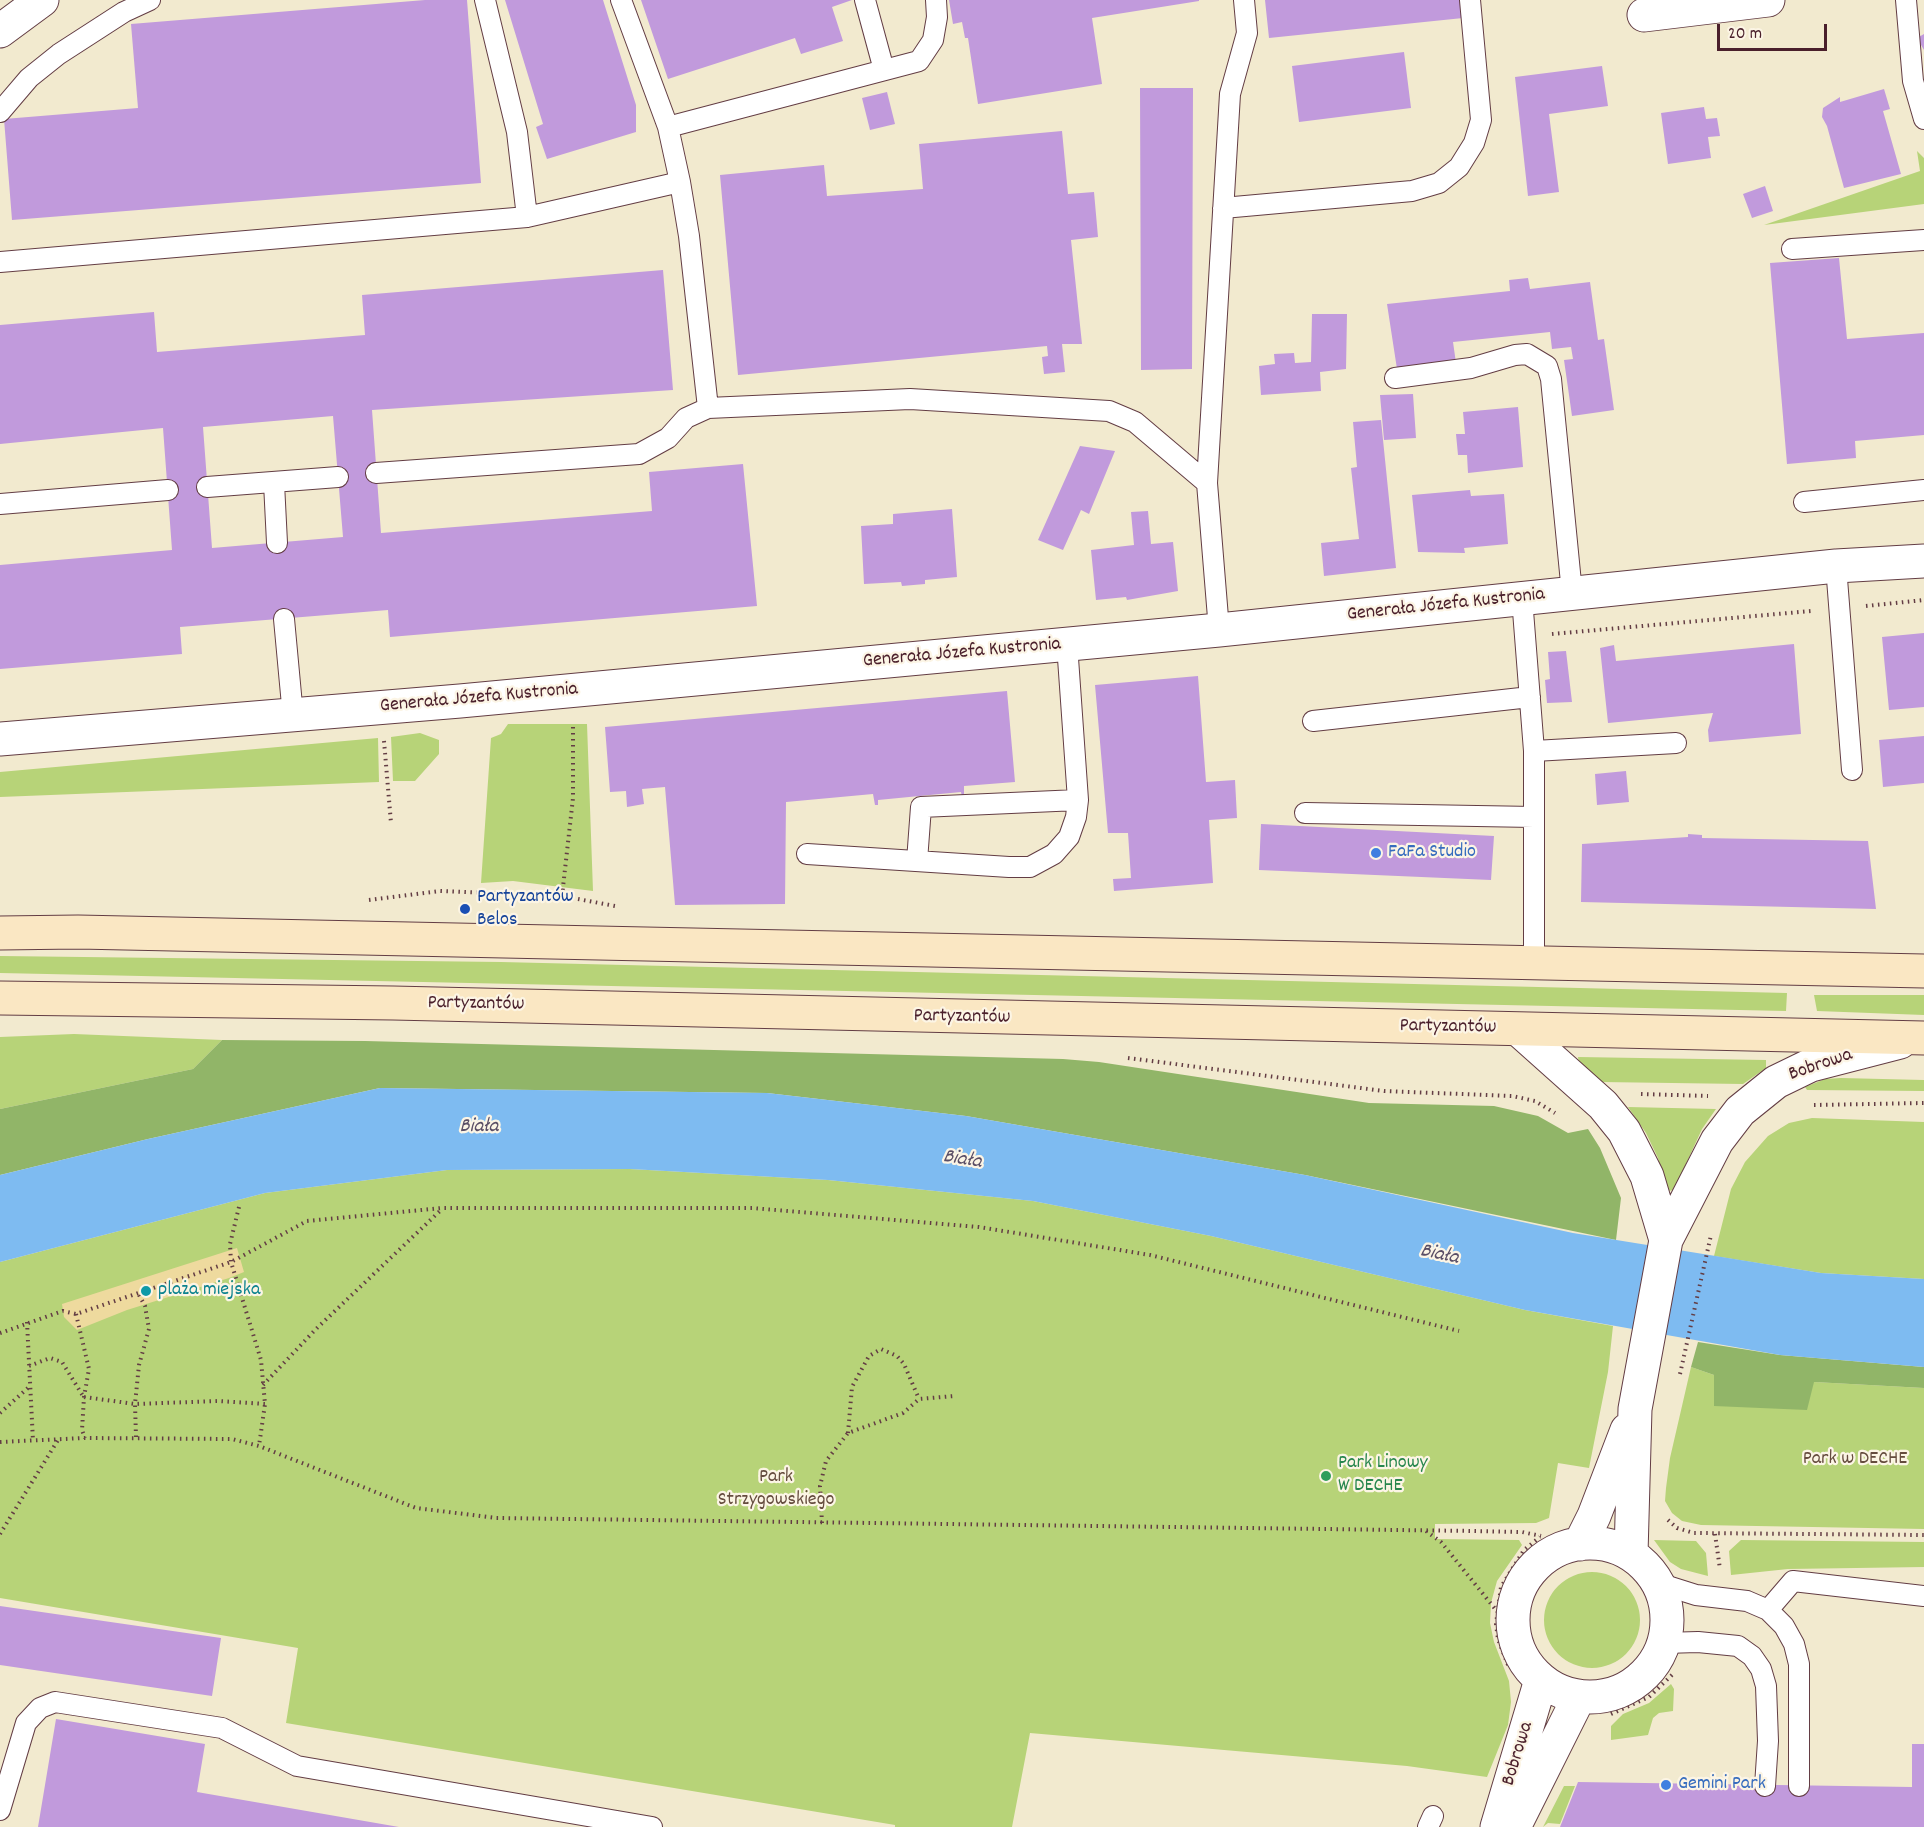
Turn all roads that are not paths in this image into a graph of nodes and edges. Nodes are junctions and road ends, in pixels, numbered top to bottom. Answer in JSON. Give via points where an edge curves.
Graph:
{"nodes":[{"id":1,"x":42,"y":0,"type":"edge"},
{"id":2,"x":150,"y":0,"type":"edge"},
{"id":3,"x":485,"y":0,"type":"edge"},
{"id":4,"x":621,"y":0,"type":"edge"},
{"id":5,"x":865,"y":0,"type":"edge"},
{"id":6,"x":936,"y":0,"type":"edge"},
{"id":7,"x":1244,"y":0,"type":"edge"},
{"id":8,"x":1470,"y":0,"type":"edge"},
{"id":9,"x":1768,"y":0,"type":"edge"},
{"id":10,"x":1906,"y":0,"type":"edge"},
{"id":11,"x":1644,"y":15,"type":"dead end"},
{"id":12,"x":0,"y":31,"type":"edge"},
{"id":13,"x":884,"y":70,"type":"junction"},
{"id":14,"x":0,"y":112,"type":"edge"},
{"id":15,"x":1924,"y":119,"type":"edge"},
{"id":16,"x":668,"y":127,"type":"junction"},
{"id":17,"x":680,"y":182,"type":"junction"},
{"id":18,"x":1223,"y":208,"type":"junction"},
{"id":19,"x":527,"y":217,"type":"junction"},
{"id":20,"x":1924,"y":240,"type":"edge"},
{"id":21,"x":1792,"y":249,"type":"dead end"},
{"id":22,"x":0,"y":262,"type":"edge"},
{"id":23,"x":1395,"y":378,"type":"dead end"},
{"id":24,"x":708,"y":408,"type":"junction"},
{"id":25,"x":376,"y":473,"type":"dead end"},
{"id":26,"x":338,"y":477,"type":"dead end"},
{"id":27,"x":274,"y":483,"type":"junction"},
{"id":28,"x":1207,"y":483,"type":"junction"},
{"id":29,"x":207,"y":487,"type":"dead end"},
{"id":30,"x":168,"y":490,"type":"dead end"},
{"id":31,"x":1924,"y":490,"type":"edge"},
{"id":32,"x":1804,"y":502,"type":"dead end"},
{"id":33,"x":0,"y":504,"type":"edge"},
{"id":34,"x":278,"y":543,"type":"dead end"},
{"id":35,"x":1924,"y":561,"type":"edge"},
{"id":36,"x":1836,"y":566,"type":"junction"},
{"id":37,"x":1572,"y":593,"type":"junction"},
{"id":38,"x":1522,"y":598,"type":"junction"},
{"id":39,"x":284,"y":619,"type":"dead end"},
{"id":40,"x":1219,"y":630,"type":"junction"},
{"id":41,"x":1067,"y":644,"type":"junction"},
{"id":42,"x":1530,"y":698,"type":"junction"},
{"id":43,"x":293,"y":716,"type":"junction"},
{"id":44,"x":1312,"y":721,"type":"dead end"},
{"id":45,"x":0,"y":739,"type":"edge"},
{"id":46,"x":1676,"y":743,"type":"dead end"},
{"id":47,"x":1534,"y":751,"type":"junction"},
{"id":48,"x":1852,"y":770,"type":"dead end"},
{"id":49,"x":1078,"y":800,"type":"junction"},
{"id":50,"x":1305,"y":813,"type":"dead end"},
{"id":51,"x":1534,"y":817,"type":"junction"},
{"id":52,"x":807,"y":854,"type":"dead end"},
{"id":53,"x":917,"y":861,"type":"junction"},
{"id":54,"x":0,"y":933,"type":"edge"},
{"id":55,"x":1534,"y":964,"type":"junction"},
{"id":56,"x":1924,"y":971,"type":"edge"},
{"id":57,"x":0,"y":998,"type":"edge"},
{"id":58,"x":1519,"y":1030,"type":"junction"},
{"id":59,"x":1920,"y":1038,"type":"edge"},
{"id":60,"x":1666,"y":1240,"type":"junction"},
{"id":61,"x":1635,"y":1409,"type":"junction"},
{"id":62,"x":1580,"y":1544,"type":"junction"},
{"id":63,"x":1631,"y":1554,"type":"junction"},
{"id":64,"x":1658,"y":1583,"type":"junction"},
{"id":65,"x":1924,"y":1596,"type":"edge"},
{"id":66,"x":1768,"y":1610,"type":"junction"},
{"id":67,"x":1673,"y":1656,"type":"junction"},
{"id":68,"x":1541,"y":1680,"type":"junction"},
{"id":69,"x":1579,"y":1697,"type":"junction"},
{"id":70,"x":1765,"y":1786,"type":"dead end"},
{"id":71,"x":1798,"y":1786,"type":"dead end"},
{"id":72,"x":0,"y":1810,"type":"edge"},
{"id":73,"x":652,"y":1827,"type":"edge"},
{"id":74,"x":1497,"y":1827,"type":"edge"},
{"id":75,"x":1514,"y":1827,"type":"edge"}],
"edges":[{"from":1,"to":12,"type":"street"},
{"from":2,"to":14,"type":"lane","via":[[59,54],[29,78]]},
{"from":3,"to":19,"type":"lane","via":[[517,132]]},
{"from":4,"to":16,"type":"lane"},
{"from":5,"to":13,"type":"lane"},
{"from":6,"to":13,"type":"lane","via":[[937,17],[927,52],[919,61]]},
{"from":7,"to":18,"type":"lane","via":[[1247,33],[1230,94]]},
{"from":8,"to":18,"type":"lane","via":[[1481,120],[1474,143],[1459,167],[1439,183],[1412,191]]},
{"from":9,"to":11,"type":"street"},
{"from":10,"to":15,"type":"lane","via":[[1913,81]]},
{"from":13,"to":16,"type":"lane"},
{"from":16,"to":17,"type":"lane"},
{"from":17,"to":19,"type":"lane"},
{"from":17,"to":24,"type":"lane"},
{"from":18,"to":28,"type":"lane"},
{"from":19,"to":22,"type":"lane"},
{"from":20,"to":21,"type":"lane"},
{"from":23,"to":37,"type":"lane","via":[[1471,368],[1515,354],[1527,354],[1547,366]]},
{"from":24,"to":25,"type":"lane","via":[[686,418],[668,438],[639,454]]},
{"from":24,"to":28,"type":"lane","via":[[910,399],[1109,411],[1135,423]]},
{"from":26,"to":27,"type":"lane"},
{"from":27,"to":29,"type":"lane"},
{"from":27,"to":34,"type":"lane"},
{"from":28,"to":40,"type":"lane"},
{"from":30,"to":33,"type":"lane"},
{"from":31,"to":32,"type":"lane"},
{"from":35,"to":36,"type":"street","name":"Generała Józefa Kustronia"},
{"from":36,"to":37,"type":"street","name":"Generała Józefa Kustronia"},
{"from":36,"to":48,"type":"lane"},
{"from":37,"to":38,"type":"street","name":"Generała Józefa Kustronia"},
{"from":38,"to":40,"type":"street","name":"Generała Józefa Kustronia"},
{"from":38,"to":42,"type":"lane"},
{"from":39,"to":43,"type":"lane"},
{"from":40,"to":41,"type":"street","name":"Generała Józefa Kustronia"},
{"from":41,"to":43,"type":"street","name":"Generała Józefa Kustronia"},
{"from":41,"to":49,"type":"lane"},
{"from":42,"to":44,"type":"lane"},
{"from":42,"to":47,"type":"lane"},
{"from":43,"to":45,"type":"street","name":"Generała Józefa Kustronia"},
{"from":46,"to":47,"type":"lane"},
{"from":47,"to":51,"type":"lane"},
{"from":49,"to":53,"type":"lane","via":[[1069,837],[1040,864],[1009,867]]},
{"from":49,"to":53,"type":"lane","via":[[921,807]]},
{"from":50,"to":51,"type":"lane"},
{"from":51,"to":55,"type":"lane"},
{"from":52,"to":53,"type":"lane"},
{"from":54,"to":55,"type":"main road"},
{"from":55,"to":56,"type":"main road"},
{"from":57,"to":58,"type":"main road","name":"Partyzantów","via":[[381,1003]]},
{"from":58,"to":59,"type":"main road","name":"Partyzantów"},
{"from":58,"to":60,"type":"street","name":"Bobrowa","via":[[1603,1105],[1624,1131],[1647,1176]]},
{"from":59,"to":60,"type":"street","name":"Bobrowa","via":[[1811,1065],[1776,1082],[1740,1111],[1717,1141]]},
{"from":60,"to":61,"type":"street","name":"Bobrowa"},
{"from":61,"to":62,"type":"street","name":"Bobrowa"},
{"from":61,"to":63,"type":"street","name":"Bobrowa"},
{"from":62,"to":63,"type":"street","via":[[1607,1545]]},
{"from":62,"to":68,"type":"street","via":[[1555,1552],[1534,1567],[1520,1588],[1513,1612],[1515,1638],[1525,1661]]},
{"from":63,"to":64,"type":"street"},
{"from":64,"to":66,"type":"lane","via":[[1696,1595],[1747,1600]]},
{"from":64,"to":67,"type":"street"},
{"from":65,"to":66,"type":"lane","via":[[1793,1581]]},
{"from":66,"to":71,"type":"lane","via":[[1789,1635],[1799,1664]]},
{"from":67,"to":69,"type":"street","via":[[1652,1667],[1632,1685],[1606,1696]]},
{"from":67,"to":70,"type":"lane","via":[[1698,1642],[1738,1646],[1752,1656],[1766,1686]]},
{"from":68,"to":69,"type":"street"},
{"from":68,"to":74,"type":"street","name":"Bobrowa"},
{"from":69,"to":75,"type":"street","name":"Bobrowa"},
{"from":72,"to":73,"type":"lane","via":[[26,1723],[40,1708],[54,1702],[222,1728],[297,1766]]}]}
